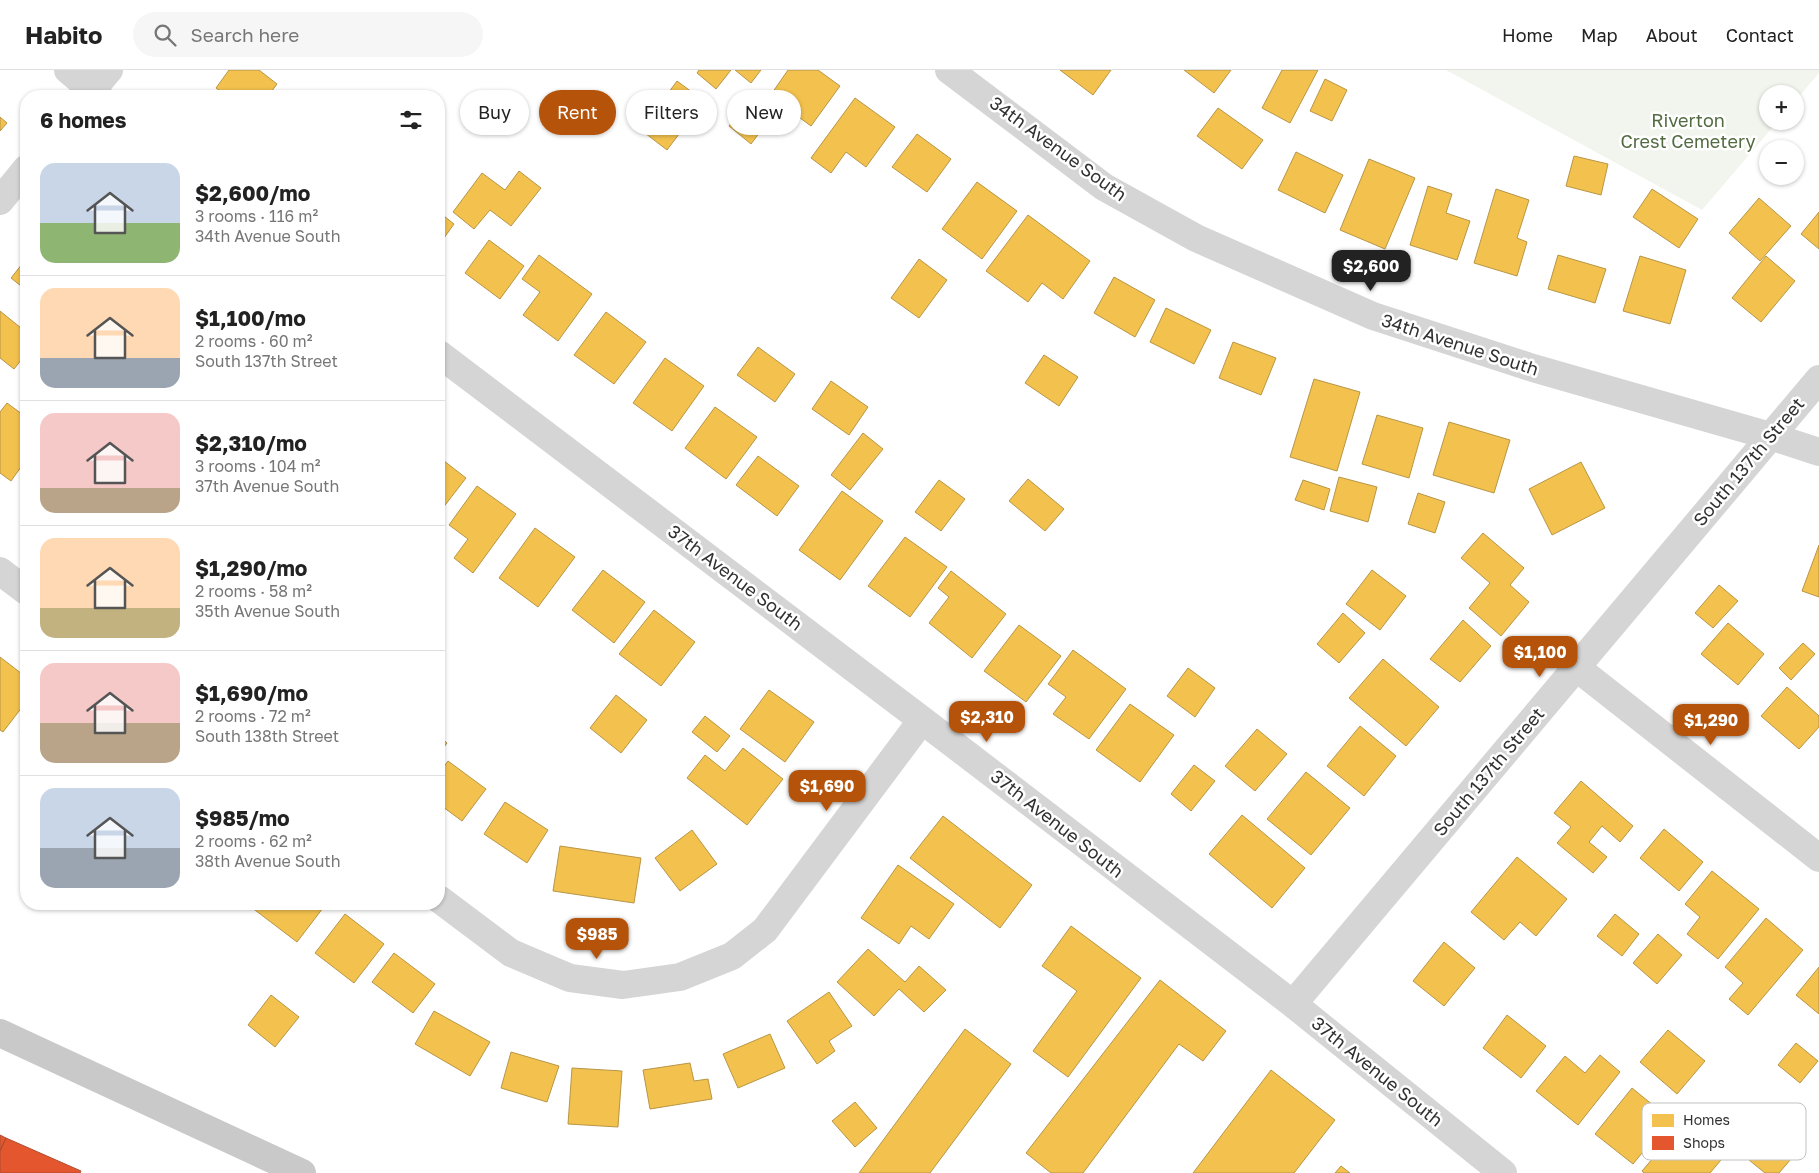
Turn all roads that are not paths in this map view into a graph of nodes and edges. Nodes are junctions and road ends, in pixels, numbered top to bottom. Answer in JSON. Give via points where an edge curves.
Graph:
{"nodes":[{"id":1,"x":68,"y":70,"type":"edge"},
{"id":2,"x":109,"y":70,"type":"edge"},
{"id":3,"x":949,"y":70,"type":"edge"},
{"id":4,"x":89,"y":90,"type":"edge"},
{"id":5,"x":96,"y":90,"type":"edge"},
{"id":6,"x":20,"y":176,"type":"edge"},
{"id":7,"x":0,"y":201,"type":"edge"},
{"id":8,"x":445,"y":359,"type":"edge"},
{"id":9,"x":1819,"y":379,"type":"edge"},
{"id":10,"x":1770,"y":436,"type":"junction"},
{"id":11,"x":1819,"y":452,"type":"edge"},
{"id":12,"x":0,"y":572,"type":"edge"},
{"id":13,"x":20,"y":587,"type":"edge"},
{"id":14,"x":1577,"y":668,"type":"junction"},
{"id":15,"x":922,"y":720,"type":"junction"},
{"id":16,"x":1819,"y":858,"type":"edge"},
{"id":17,"x":445,"y":904,"type":"edge"},
{"id":18,"x":1293,"y":1004,"type":"junction"},
{"id":19,"x":0,"y":1033,"type":"edge"},
{"id":20,"x":302,"y":1173,"type":"edge"},
{"id":21,"x":1503,"y":1173,"type":"edge"}],
"edges":[{"from":1,"to":4,"type":"street"},
{"from":2,"to":5,"type":"street"},
{"from":3,"to":10,"type":"street","name":"34th Avenue South","via":[[1104,187],[1196,238],[1373,316],[1533,368]]},
{"from":6,"to":7,"type":"street"},
{"from":8,"to":15,"type":"street","name":"37th Avenue South"},
{"from":9,"to":10,"type":"street","name":"South 137th Street"},
{"from":10,"to":11,"type":"street","name":"34th Avenue South"},
{"from":10,"to":14,"type":"street","name":"South 137th Street"},
{"from":12,"to":13,"type":"street"},
{"from":14,"to":16,"type":"street"},
{"from":14,"to":18,"type":"street","name":"South 137th Street"},
{"from":15,"to":17,"type":"street","via":[[765,930],[732,956],[680,977],[623,986],[570,978],[511,953]]},
{"from":15,"to":18,"type":"street","name":"37th Avenue South"},
{"from":18,"to":21,"type":"street","name":"37th Avenue South"},
{"from":19,"to":20,"type":"main road"}]}
